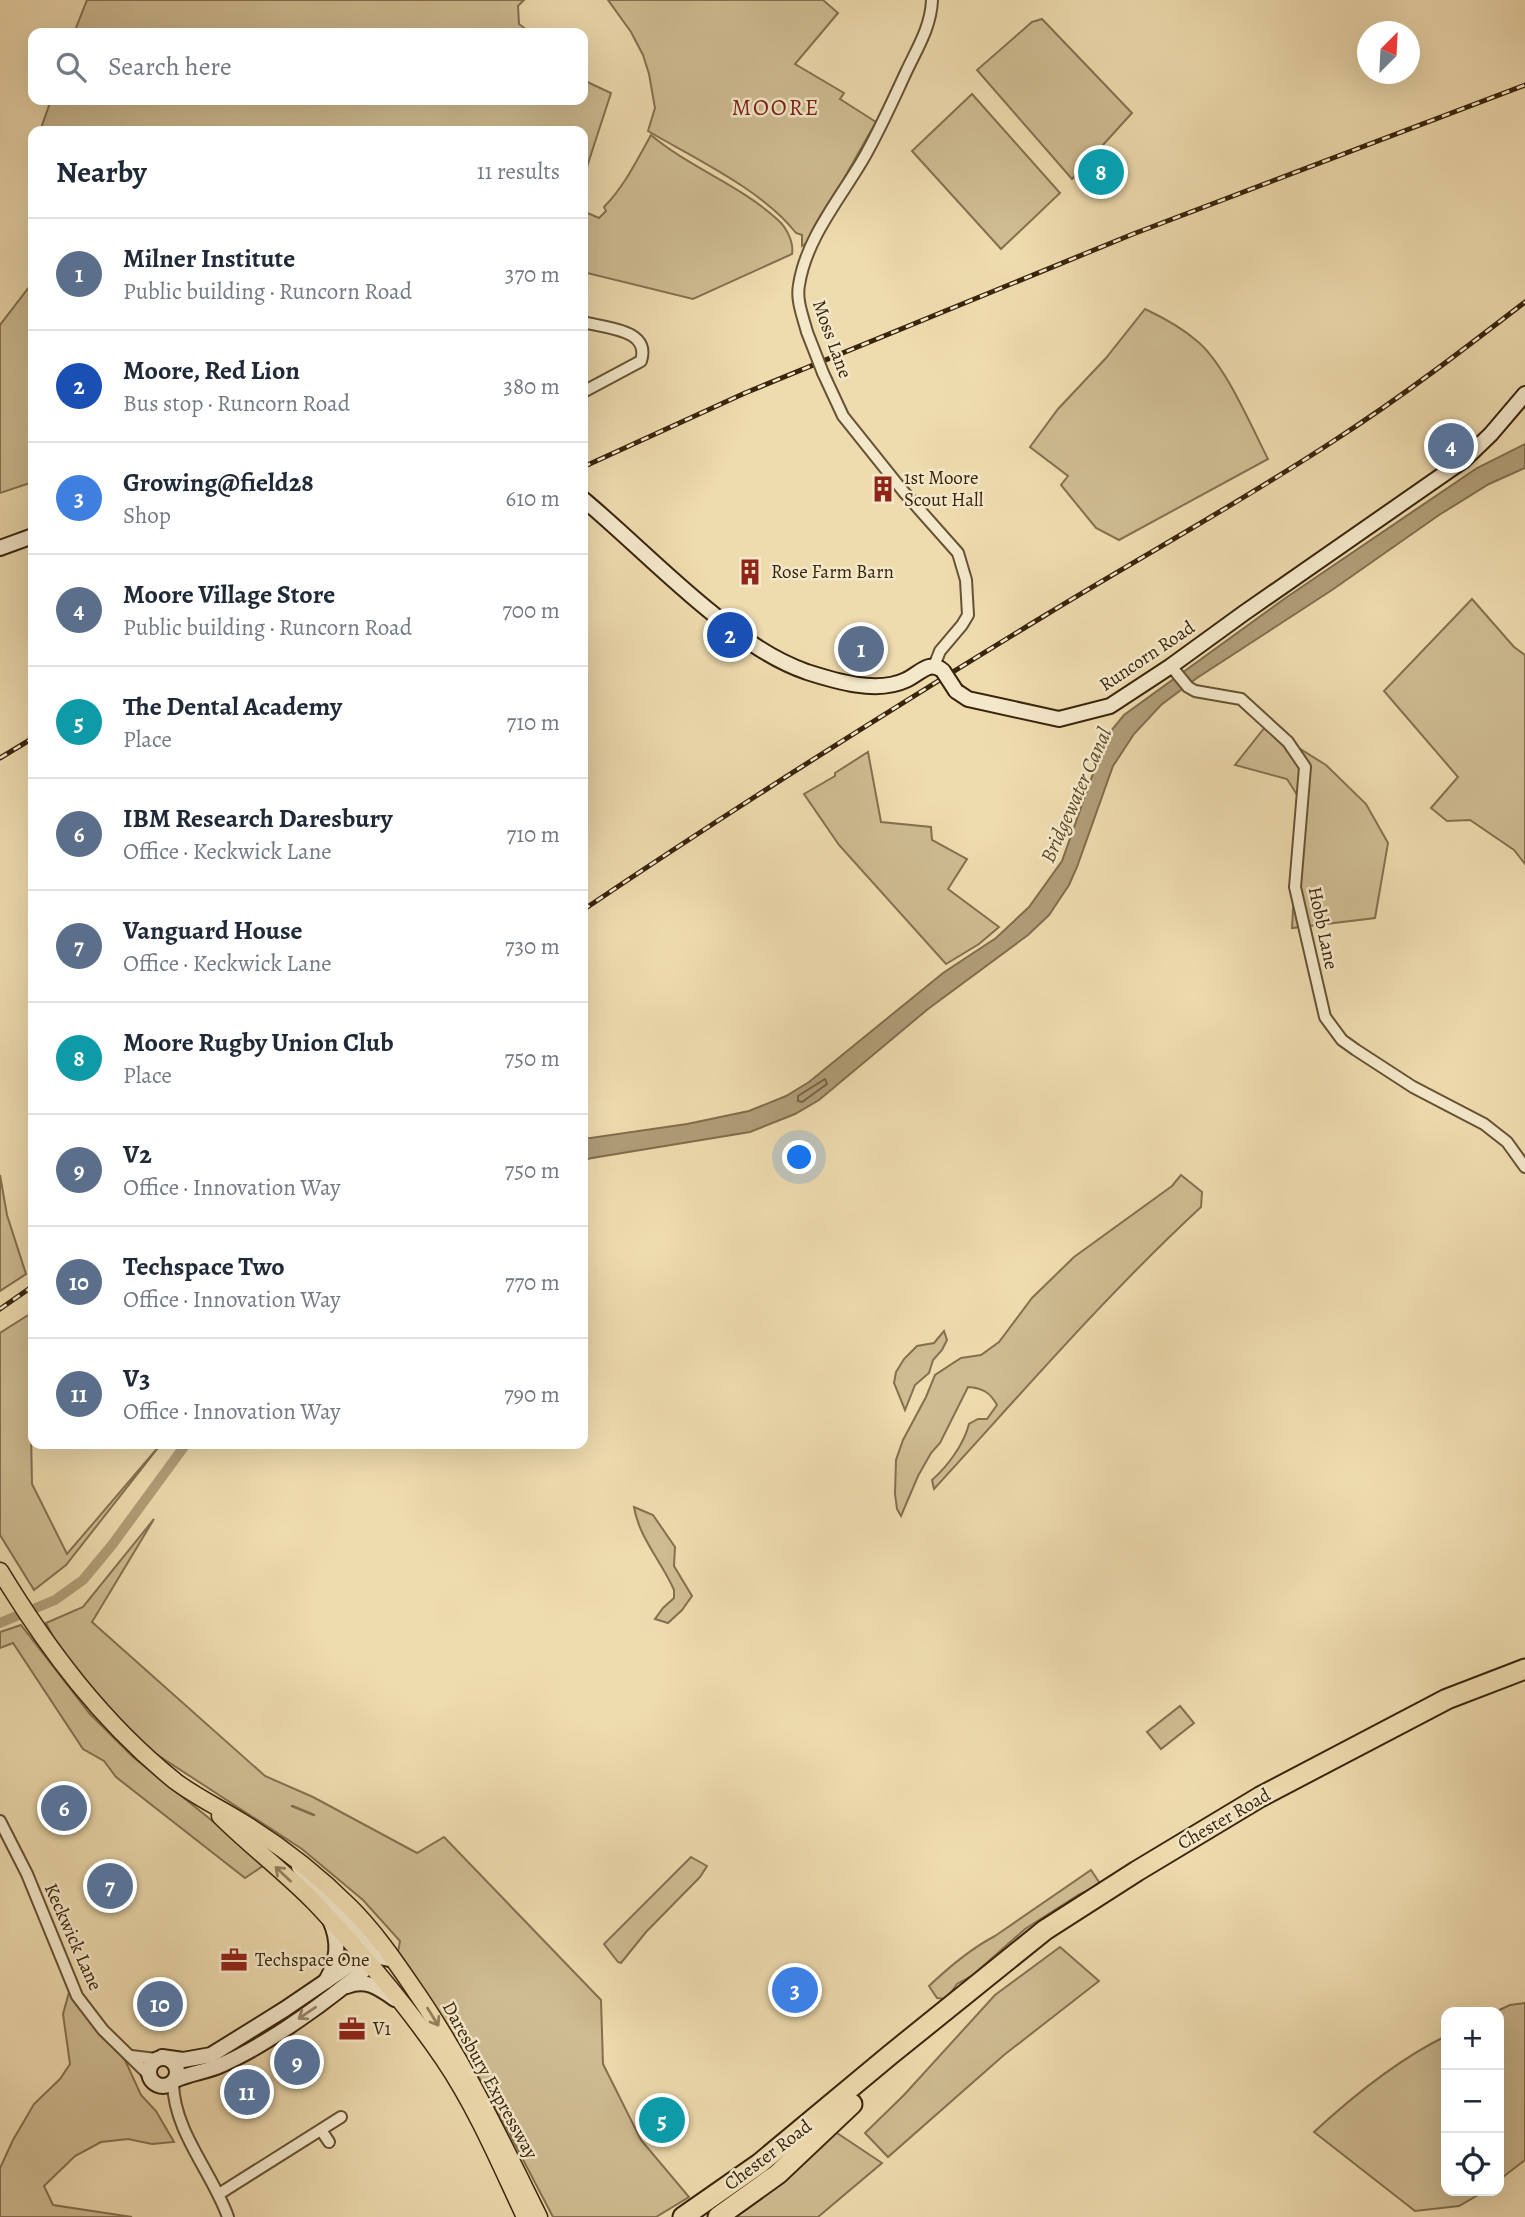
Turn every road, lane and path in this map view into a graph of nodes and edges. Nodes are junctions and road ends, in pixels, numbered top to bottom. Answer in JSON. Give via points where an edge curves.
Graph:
{"nodes":[{"id":1,"x":932,"y":0,"type":"edge"},
{"id":2,"x":588,"y":323,"type":"edge"},
{"id":3,"x":588,"y":389,"type":"edge"},
{"id":4,"x":1525,"y":394,"type":"edge"},
{"id":5,"x":588,"y":509,"type":"edge"},
{"id":6,"x":28,"y":538,"type":"edge"},
{"id":7,"x":0,"y":548,"type":"edge"},
{"id":8,"x":939,"y":668,"type":"junction"},
{"id":9,"x":1173,"y":668,"type":"junction"},
{"id":10,"x":1525,"y":1167,"type":"edge"},
{"id":11,"x":0,"y":1571,"type":"edge"},
{"id":12,"x":1525,"y":1669,"type":"edge"},
{"id":13,"x":209,"y":1804,"type":"junction"},
{"id":14,"x":0,"y":1821,"type":"edge"},
{"id":15,"x":286,"y":1852,"type":"junction"},
{"id":16,"x":330,"y":1920,"type":"junction"},
{"id":17,"x":368,"y":1958,"type":"junction"},
{"id":18,"x":394,"y":1961,"type":"junction"},
{"id":19,"x":326,"y":1982,"type":"junction"},
{"id":20,"x":341,"y":1989,"type":"junction"},
{"id":21,"x":399,"y":2001,"type":"junction"},
{"id":22,"x":947,"y":2009,"type":"junction"},
{"id":23,"x":131,"y":2056,"type":"junction"},
{"id":24,"x":159,"y":2058,"type":"junction"},
{"id":25,"x":148,"y":2074,"type":"junction"},
{"id":26,"x":170,"y":2083,"type":"junction"},
{"id":27,"x":341,"y":2118,"type":"dead end"},
{"id":28,"x":321,"y":2130,"type":"junction"},
{"id":29,"x":329,"y":2142,"type":"dead end"},
{"id":30,"x":219,"y":2194,"type":"junction"},
{"id":31,"x":228,"y":2217,"type":"edge"},
{"id":32,"x":525,"y":2217,"type":"edge"},
{"id":33,"x":539,"y":2217,"type":"edge"},
{"id":34,"x":683,"y":2217,"type":"edge"},
{"id":35,"x":718,"y":2217,"type":"edge"}],
"edges":[{"from":1,"to":8,"type":"street","name":"Moss Lane","bridge":true,"via":[[926,33],[863,159],[808,251],[798,286],[807,332],[843,416],[958,553],[966,580],[968,615],[940,651]]},
{"from":2,"to":3,"type":"street","via":[[629,334],[643,346],[641,361]]},
{"from":4,"to":9,"type":"street","name":"Runcorn Road","via":[[1464,460],[1244,612]]},
{"from":5,"to":8,"type":"street","via":[[750,643],[786,664],[832,680],[874,686],[904,681],[927,667]]},
{"from":6,"to":7,"type":"street"},
{"from":8,"to":9,"type":"street","name":"Runcorn Road","bridge":true,"via":[[968,699],[1059,719],[1110,706]]},
{"from":9,"to":10,"type":"street","name":"Hobb Lane","via":[[1188,687],[1202,694],[1241,699],[1288,742],[1305,767],[1295,887],[1325,1017],[1356,1050],[1413,1087],[1484,1124],[1507,1142]]},
{"from":11,"to":13,"type":"main road","name":"Daresbury Expressway","via":[[36,1628],[116,1728]]},
{"from":12,"to":22,"type":"highway","name":"Chester Road","via":[[1447,1699],[1260,1797],[1045,1930]]},
{"from":13,"to":15,"type":"main road","name":"Daresbury Expressway"},
{"from":16,"to":13,"type":"main road","name":"Daresbury Expressway","one_way":true},
{"from":14,"to":23,"type":"street","name":"Keckwick Lane","via":[[77,1996]]},
{"from":15,"to":17,"type":"street","via":[[365,1941]]},
{"from":15,"to":18,"type":"main road","name":"Daresbury Expressway","via":[[370,1927]]},
{"from":16,"to":17,"type":"main road","name":"Daresbury Expressway"},
{"from":16,"to":19,"type":"street","via":[[337,1952]]},
{"from":17,"to":18,"type":"street"},
{"from":17,"to":19,"type":"street"},
{"from":17,"to":20,"type":"street","via":[[363,1971]]},
{"from":17,"to":21,"type":"main road","name":"Daresbury Expressway"},
{"from":18,"to":33,"type":"main road","name":"Daresbury Expressway","one_way":true,"via":[[463,2066]]},
{"from":19,"to":24,"type":"street","via":[[211,2055]]},
{"from":20,"to":21,"type":"street","via":[[369,1983]]},
{"from":20,"to":26,"type":"street","one_way":true,"via":[[221,2065]]},
{"from":21,"to":32,"type":"main road","name":"Daresbury Expressway","via":[[461,2089]]},
{"from":22,"to":34,"type":"highway","name":"Chester Road","via":[[759,2164]]},
{"from":22,"to":35,"type":"highway","name":"Chester Road","via":[[778,2174]]},
{"from":23,"to":24,"type":"street"},
{"from":23,"to":25,"type":"street","name":"Keckwick Lane"},
{"from":24,"to":25,"type":"street"},
{"from":24,"to":26,"type":"street","via":[[171,2060],[176,2067]]},
{"from":25,"to":26,"type":"street","via":[[153,2083]]},
{"from":26,"to":30,"type":"street","via":[[176,2112]]},
{"from":27,"to":28,"type":"street"},
{"from":28,"to":29,"type":"street"},
{"from":28,"to":30,"type":"street"},
{"from":30,"to":31,"type":"street"}]}
